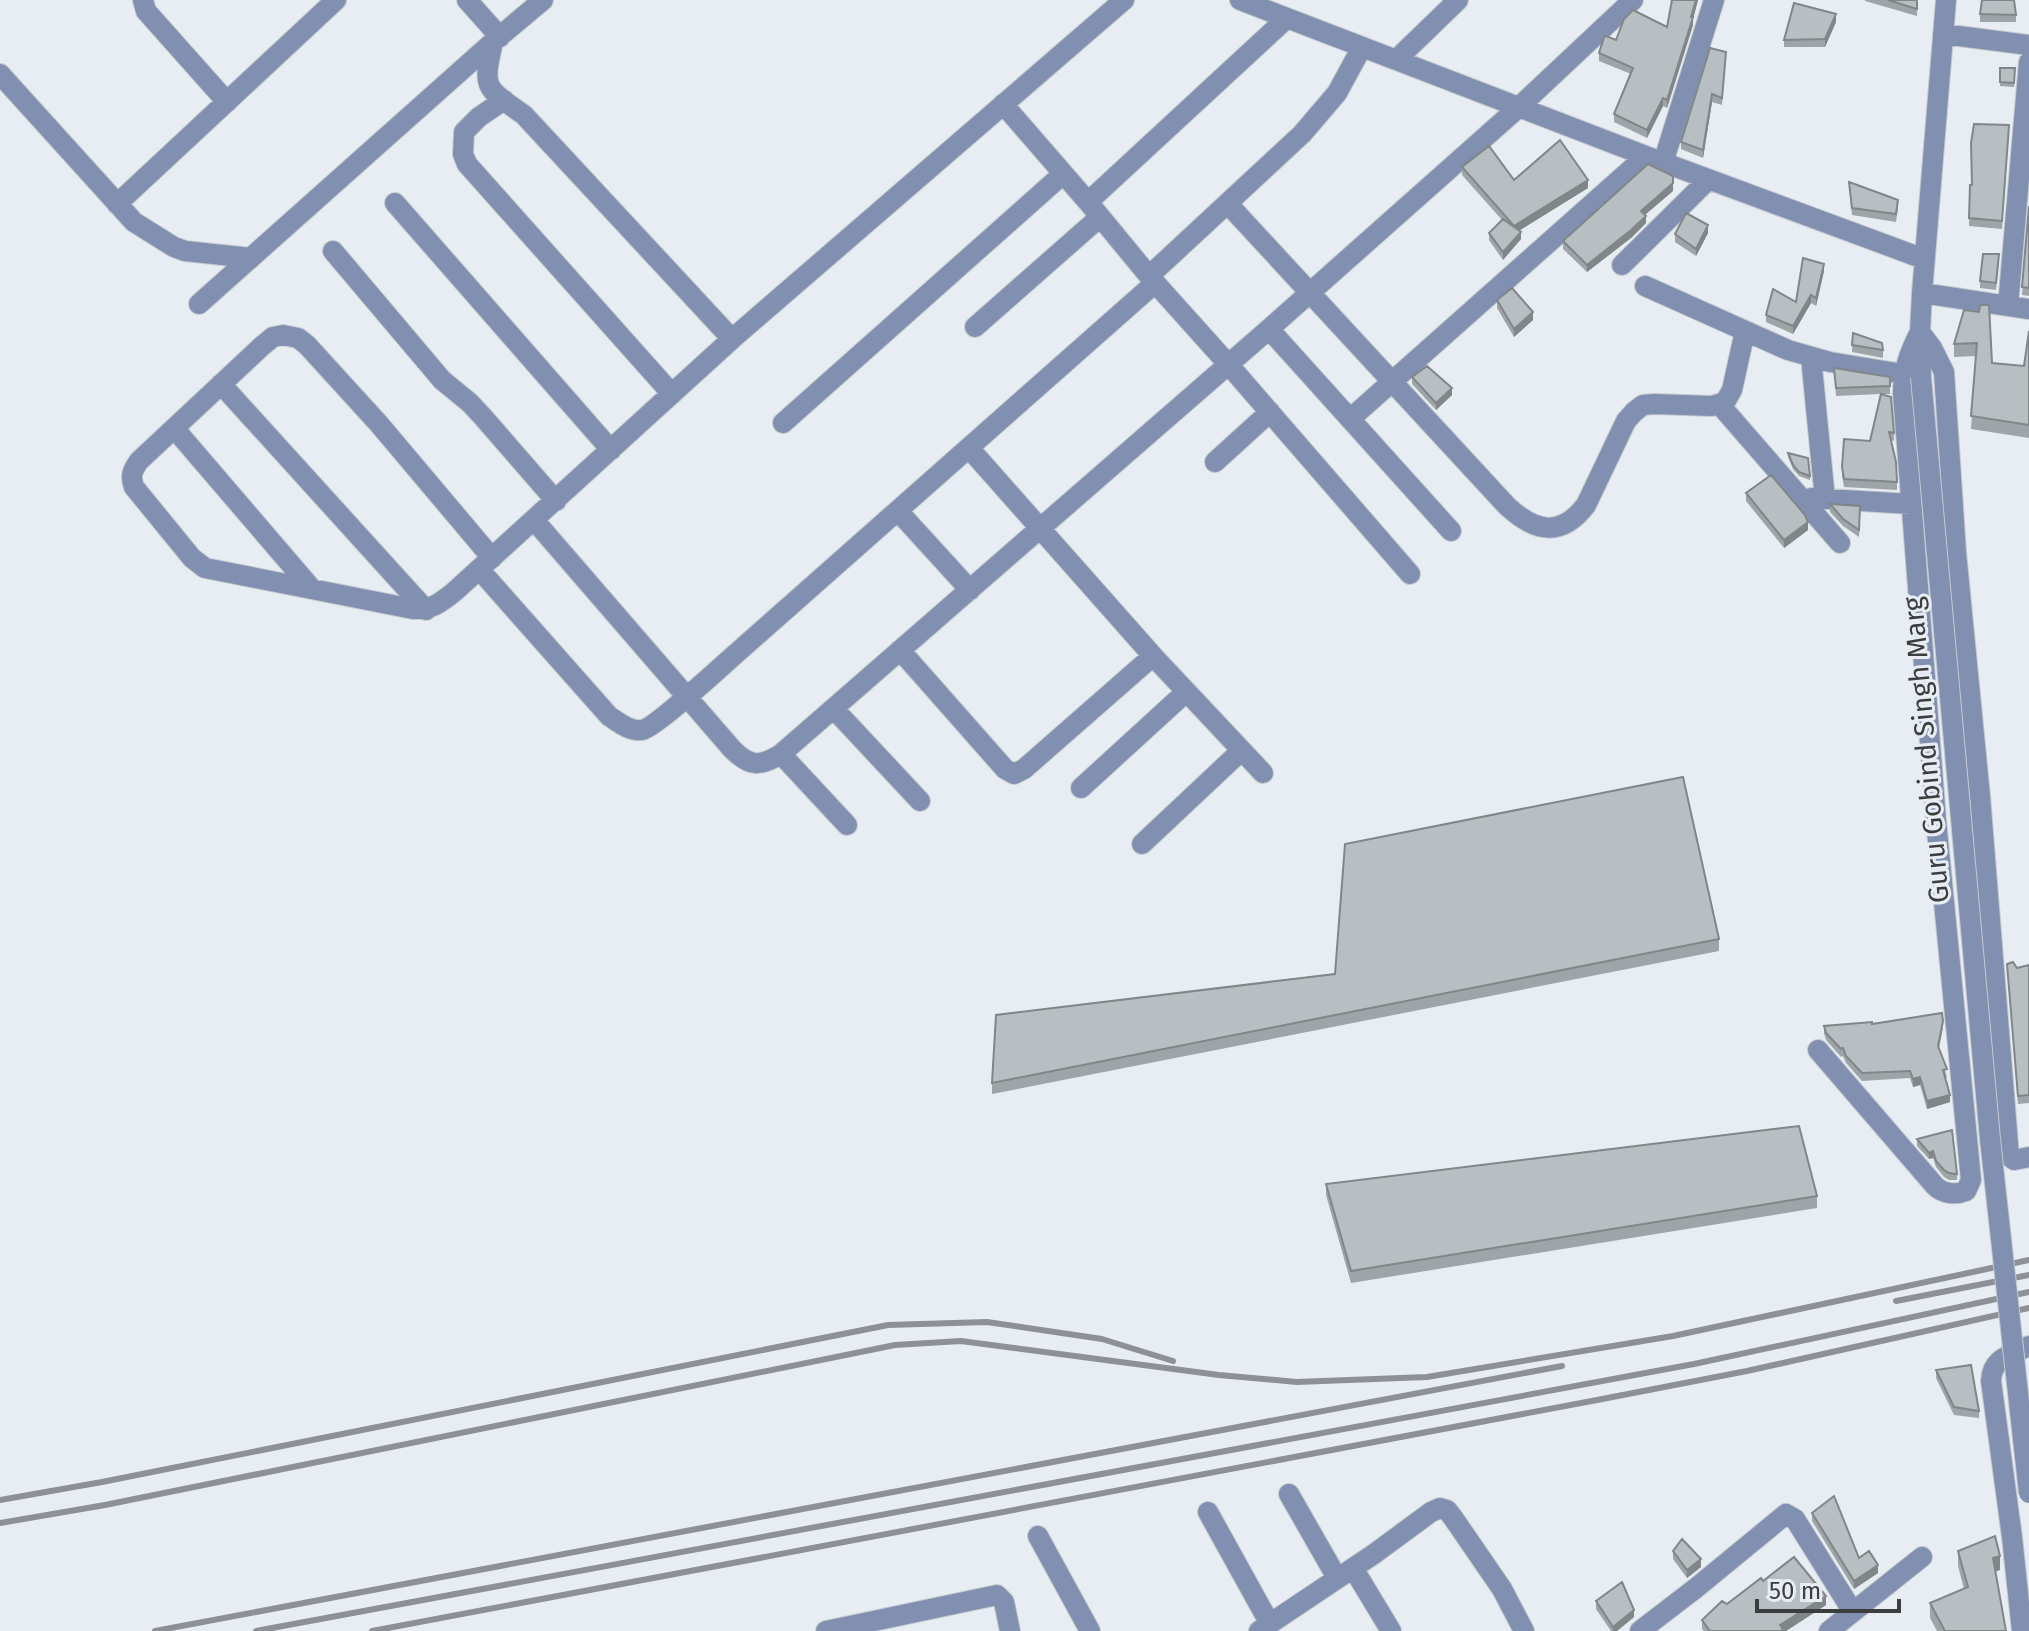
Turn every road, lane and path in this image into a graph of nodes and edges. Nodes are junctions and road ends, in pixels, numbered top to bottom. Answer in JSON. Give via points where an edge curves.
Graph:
{"nodes":[{"id":1,"x":143,"y":0,"type":"edge"},
{"id":2,"x":336,"y":0,"type":"edge"},
{"id":3,"x":467,"y":0,"type":"edge"},
{"id":4,"x":543,"y":0,"type":"edge"},
{"id":5,"x":1124,"y":0,"type":"edge"},
{"id":6,"x":1240,"y":0,"type":"edge"},
{"id":7,"x":1458,"y":0,"type":"edge"},
{"id":8,"x":1633,"y":0,"type":"edge"},
{"id":9,"x":1714,"y":0,"type":"edge"},
{"id":10,"x":1946,"y":0,"type":"edge"},
{"id":11,"x":1287,"y":18,"type":"junction"},
{"id":12,"x":1943,"y":34,"type":"junction"},
{"id":13,"x":497,"y":40,"type":"junction"},
{"id":14,"x":2029,"y":45,"type":"edge"},
{"id":15,"x":1362,"y":47,"type":"junction"},
{"id":16,"x":1396,"y":60,"type":"junction"},
{"id":17,"x":2029,"y":62,"type":"edge"},
{"id":18,"x":0,"y":74,"type":"edge"},
{"id":19,"x":504,"y":100,"type":"junction"},
{"id":20,"x":227,"y":102,"type":"junction"},
{"id":21,"x":1003,"y":104,"type":"junction"},
{"id":22,"x":1519,"y":107,"type":"junction"},
{"id":23,"x":1654,"y":160,"type":"junction"},
{"id":24,"x":1063,"y":174,"type":"junction"},
{"id":25,"x":1708,"y":180,"type":"junction"},
{"id":26,"x":395,"y":203,"type":"dead end"},
{"id":27,"x":117,"y":204,"type":"junction"},
{"id":28,"x":1228,"y":204,"type":"junction"},
{"id":29,"x":1094,"y":209,"type":"junction"},
{"id":30,"x":333,"y":251,"type":"dead end"},
{"id":31,"x":251,"y":258,"type":"junction"},
{"id":32,"x":1924,"y":259,"type":"junction"},
{"id":33,"x":1622,"y":265,"type":"dead end"},
{"id":34,"x":1152,"y":280,"type":"junction"},
{"id":35,"x":1645,"y":286,"type":"dead end"},
{"id":36,"x":1310,"y":293,"type":"junction"},
{"id":37,"x":1922,"y":293,"type":"junction"},
{"id":38,"x":199,"y":304,"type":"dead end"},
{"id":39,"x":2008,"y":306,"type":"junction"},
{"id":40,"x":2029,"y":309,"type":"edge"},
{"id":41,"x":975,"y":327,"type":"dead end"},
{"id":42,"x":1269,"y":329,"type":"junction"},
{"id":43,"x":1745,"y":331,"type":"junction"},
{"id":44,"x":1920,"y":332,"type":"junction"},
{"id":45,"x":732,"y":339,"type":"junction"},
{"id":46,"x":1811,"y":357,"type":"junction"},
{"id":47,"x":1228,"y":364,"type":"junction"},
{"id":48,"x":1912,"y":375,"type":"junction"},
{"id":49,"x":1393,"y":381,"type":"junction"},
{"id":50,"x":221,"y":384,"type":"junction"},
{"id":51,"x":672,"y":394,"type":"junction"},
{"id":52,"x":1720,"y":405,"type":"junction"},
{"id":53,"x":1270,"y":412,"type":"junction"},
{"id":54,"x":1350,"y":419,"type":"junction"},
{"id":55,"x":783,"y":423,"type":"dead end"},
{"id":56,"x":174,"y":428,"type":"junction"},
{"id":57,"x":969,"y":448,"type":"junction"},
{"id":58,"x":611,"y":450,"type":"junction"},
{"id":59,"x":1215,"y":462,"type":"dead end"},
{"id":60,"x":1801,"y":498,"type":"junction"},
{"id":61,"x":1825,"y":499,"type":"junction"},
{"id":62,"x":556,"y":501,"type":"junction"},
{"id":63,"x":1911,"y":504,"type":"junction"},
{"id":64,"x":898,"y":511,"type":"junction"},
{"id":65,"x":534,"y":520,"type":"junction"},
{"id":66,"x":1039,"y":529,"type":"junction"},
{"id":67,"x":1451,"y":531,"type":"dead end"},
{"id":68,"x":1840,"y":543,"type":"dead end"},
{"id":69,"x":486,"y":564,"type":"junction"},
{"id":70,"x":1410,"y":574,"type":"dead end"},
{"id":71,"x":312,"y":589,"type":"junction"},
{"id":72,"x":970,"y":590,"type":"junction"},
{"id":73,"x":426,"y":610,"type":"junction"},
{"id":74,"x":900,"y":650,"type":"junction"},
{"id":75,"x":1153,"y":656,"type":"junction"},
{"id":76,"x":1186,"y":692,"type":"junction"},
{"id":77,"x":687,"y":696,"type":"junction"},
{"id":78,"x":834,"y":709,"type":"junction"},
{"id":79,"x":1241,"y":751,"type":"junction"},
{"id":80,"x":781,"y":754,"type":"junction"},
{"id":81,"x":1263,"y":773,"type":"dead end"},
{"id":82,"x":1081,"y":788,"type":"dead end"},
{"id":83,"x":920,"y":801,"type":"dead end"},
{"id":84,"x":847,"y":825,"type":"dead end"},
{"id":85,"x":1142,"y":844,"type":"dead end"},
{"id":86,"x":1818,"y":1050,"type":"dead end"},
{"id":87,"x":2029,"y":1157,"type":"edge"},
{"id":88,"x":2029,"y":1346,"type":"edge"},
{"id":89,"x":2029,"y":1493,"type":"edge"},
{"id":90,"x":1289,"y":1494,"type":"dead end"},
{"id":91,"x":1208,"y":1512,"type":"dead end"},
{"id":92,"x":1038,"y":1536,"type":"dead end"},
{"id":93,"x":1922,"y":1557,"type":"dead end"},
{"id":94,"x":1345,"y":1573,"type":"junction"},
{"id":95,"x":1853,"y":1612,"type":"junction"},
{"id":96,"x":900,"y":1624,"type":"edge"},
{"id":97,"x":1264,"y":1627,"type":"edge"},
{"id":98,"x":830,"y":1631,"type":"edge"},
{"id":99,"x":1010,"y":1631,"type":"edge"},
{"id":100,"x":1090,"y":1631,"type":"edge"},
{"id":101,"x":1391,"y":1631,"type":"edge"},
{"id":102,"x":1524,"y":1631,"type":"edge"},
{"id":103,"x":1640,"y":1631,"type":"edge"},
{"id":104,"x":1829,"y":1631,"type":"edge"},
{"id":105,"x":2022,"y":1631,"type":"edge"}],
"edges":[{"from":1,"to":20,"type":"street","via":[[146,11]]},
{"from":2,"to":20,"type":"street"},
{"from":3,"to":13,"type":"street"},
{"from":4,"to":13,"type":"street"},
{"from":5,"to":21,"type":"street"},
{"from":6,"to":11,"type":"street"},
{"from":7,"to":16,"type":"street"},
{"from":8,"to":22,"type":"street"},
{"from":9,"to":23,"type":"street"},
{"from":10,"to":12,"type":"street","name":"Guru Gobind Singh Marg"},
{"from":11,"to":15,"type":"street"},
{"from":11,"to":29,"type":"street"},
{"from":12,"to":14,"type":"street"},
{"from":12,"to":32,"type":"street","name":"Guru Gobind Singh Marg"},
{"from":13,"to":19,"type":"street","via":[[486,76]]},
{"from":13,"to":31,"type":"street"},
{"from":15,"to":16,"type":"street"},
{"from":15,"to":28,"type":"street","via":[[1319,116]]},
{"from":16,"to":22,"type":"street"},
{"from":17,"to":39,"type":"street"},
{"from":18,"to":27,"type":"street"},
{"from":19,"to":45,"type":"street","via":[[524,115]]},
{"from":19,"to":51,"type":"street","via":[[464,132],[467,164]]},
{"from":20,"to":27,"type":"street"},
{"from":21,"to":24,"type":"street"},
{"from":21,"to":45,"type":"street"},
{"from":22,"to":23,"type":"street"},
{"from":22,"to":36,"type":"street"},
{"from":23,"to":25,"type":"street"},
{"from":23,"to":49,"type":"street"},
{"from":24,"to":29,"type":"street"},
{"from":24,"to":55,"type":"street"},
{"from":25,"to":32,"type":"street"},
{"from":25,"to":33,"type":"street"},
{"from":26,"to":58,"type":"street"},
{"from":27,"to":31,"type":"street","via":[[134,222],[185,251]]},
{"from":28,"to":34,"type":"street"},
{"from":28,"to":36,"type":"street"},
{"from":29,"to":34,"type":"street"},
{"from":29,"to":41,"type":"street"},
{"from":30,"to":62,"type":"street","via":[[442,380],[470,403]]},
{"from":31,"to":38,"type":"street"},
{"from":32,"to":37,"type":"street","name":"Guru Gobind Singh Marg"},
{"from":34,"to":47,"type":"street"},
{"from":34,"to":57,"type":"street"},
{"from":35,"to":43,"type":"street"},
{"from":36,"to":42,"type":"street"},
{"from":36,"to":49,"type":"street"},
{"from":37,"to":39,"type":"street"},
{"from":37,"to":44,"type":"street","name":"Guru Gobind Singh Marg"},
{"from":39,"to":40,"type":"street"},
{"from":42,"to":47,"type":"street"},
{"from":42,"to":54,"type":"street"},
{"from":43,"to":46,"type":"street"},
{"from":43,"to":52,"type":"street","via":[[1732,390]]},
{"from":44,"to":48,"type":"street","name":"Guru Gobind Singh Marg"},
{"from":44,"to":87,"type":"street","via":[[1944,372],[2009,1156]]},
{"from":45,"to":51,"type":"street"},
{"from":46,"to":48,"type":"street"},
{"from":46,"to":61,"type":"street"},
{"from":47,"to":53,"type":"street"},
{"from":47,"to":66,"type":"street"},
{"from":48,"to":63,"type":"street","via":[[1903,394]]},
{"from":48,"to":89,"type":"street","name":"Guru Gobind Singh Marg","bridge":true},
{"from":49,"to":52,"type":"street","via":[[1517,515],[1548,529],[1568,523],[1586,505],[1626,421],[1643,405]]},
{"from":49,"to":54,"type":"street"},
{"from":50,"to":56,"type":"street"},
{"from":50,"to":69,"type":"street","via":[[273,337],[298,338],[379,424]]},
{"from":50,"to":73,"type":"street"},
{"from":51,"to":58,"type":"street"},
{"from":52,"to":60,"type":"street"},
{"from":53,"to":59,"type":"street"},
{"from":53,"to":70,"type":"street"},
{"from":54,"to":67,"type":"street"},
{"from":56,"to":71,"type":"street"},
{"from":56,"to":71,"type":"street","via":[[139,461],[131,479],[192,558],[205,568]]},
{"from":57,"to":64,"type":"street"},
{"from":57,"to":66,"type":"street"},
{"from":58,"to":62,"type":"street"},
{"from":60,"to":61,"type":"street"},
{"from":60,"to":68,"type":"street"},
{"from":61,"to":63,"type":"street"},
{"from":62,"to":65,"type":"street"},
{"from":63,"to":86,"type":"street","via":[[1971,1180],[1966,1191],[1945,1193],[1935,1186]]},
{"from":64,"to":72,"type":"street"},
{"from":64,"to":77,"type":"street"},
{"from":65,"to":69,"type":"street"},
{"from":65,"to":77,"type":"street"},
{"from":66,"to":72,"type":"street"},
{"from":66,"to":75,"type":"street"},
{"from":69,"to":73,"type":"street"},
{"from":69,"to":77,"type":"street","via":[[619,723],[646,729]]},
{"from":71,"to":73,"type":"street"},
{"from":72,"to":74,"type":"street"},
{"from":74,"to":75,"type":"street","via":[[1014,774]]},
{"from":74,"to":78,"type":"street"},
{"from":75,"to":76,"type":"street"},
{"from":76,"to":79,"type":"street"},
{"from":76,"to":82,"type":"street"},
{"from":77,"to":80,"type":"street","via":[[741,758],[761,764]]},
{"from":78,"to":80,"type":"street"},
{"from":78,"to":83,"type":"street"},
{"from":79,"to":81,"type":"street"},
{"from":79,"to":85,"type":"street"},
{"from":80,"to":84,"type":"street"},
{"from":88,"to":105,"type":"street","via":[[1991,1371]]},
{"from":90,"to":94,"type":"street"},
{"from":91,"to":97,"type":"street"},
{"from":92,"to":100,"type":"street"},
{"from":93,"to":95,"type":"street"},
{"from":94,"to":97,"type":"street"},
{"from":94,"to":101,"type":"street"},
{"from":94,"to":102,"type":"street","via":[[1444,1508],[1502,1589]]},
{"from":95,"to":103,"type":"street","via":[[1795,1519],[1786,1514]]},
{"from":95,"to":104,"type":"street"},
{"from":96,"to":98,"type":"street"},
{"from":96,"to":99,"type":"street","via":[[997,1595],[1004,1602]]}]}
